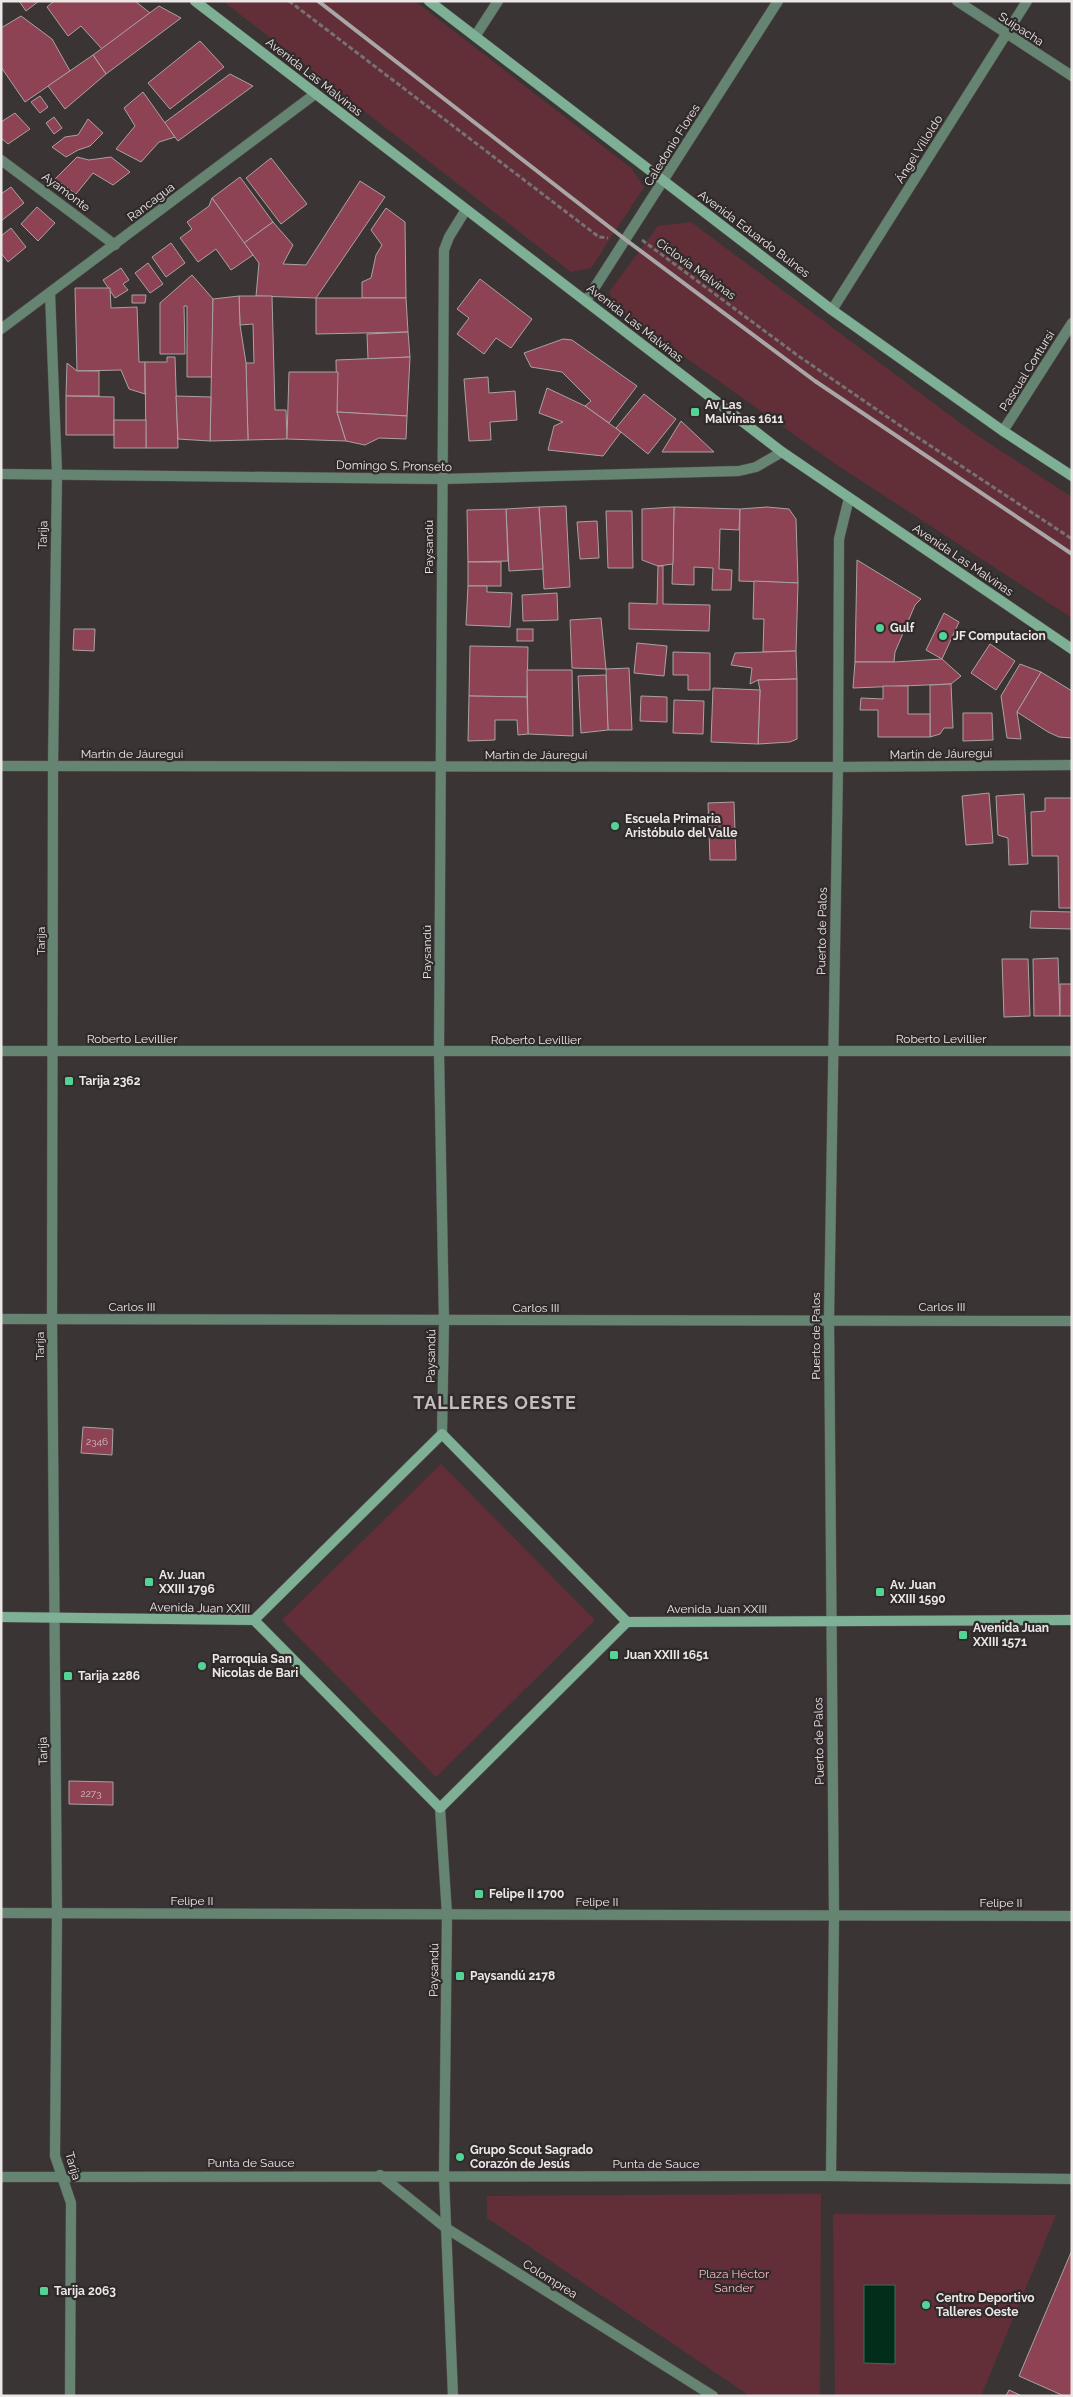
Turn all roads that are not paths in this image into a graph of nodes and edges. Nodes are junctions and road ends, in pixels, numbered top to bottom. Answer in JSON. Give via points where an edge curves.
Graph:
{"nodes":[{"id":1,"x":195,"y":1,"type":"edge"},
{"id":2,"x":429,"y":1,"type":"edge"},
{"id":3,"x":498,"y":1,"type":"edge"},
{"id":4,"x":778,"y":1,"type":"edge"},
{"id":5,"x":957,"y":1,"type":"edge"},
{"id":6,"x":1027,"y":1,"type":"edge"},
{"id":7,"x":1006,"y":34,"type":"junction"},
{"id":8,"x":476,"y":35,"type":"junction"},
{"id":9,"x":1072,"y":76,"type":"edge"},
{"id":10,"x":315,"y":94,"type":"junction"},
{"id":11,"x":1,"y":160,"type":"edge"},
{"id":12,"x":664,"y":181,"type":"junction"},
{"id":13,"x":465,"y":210,"type":"junction"},
{"id":14,"x":115,"y":245,"type":"junction"},
{"id":15,"x":50,"y":293,"type":"junction"},
{"id":16,"x":586,"y":301,"type":"junction"},
{"id":17,"x":832,"y":310,"type":"junction"},
{"id":18,"x":1072,"y":323,"type":"edge"},
{"id":19,"x":1,"y":329,"type":"edge"},
{"id":20,"x":1004,"y":431,"type":"junction"},
{"id":21,"x":782,"y":452,"type":"junction"},
{"id":22,"x":56,"y":473,"type":"junction"},
{"id":23,"x":1,"y":474,"type":"edge"},
{"id":24,"x":1072,"y":476,"type":"edge"},
{"id":25,"x":441,"y":479,"type":"junction"},
{"id":26,"x":849,"y":498,"type":"junction"},
{"id":27,"x":1072,"y":649,"type":"edge"},
{"id":28,"x":1072,"y":765,"type":"edge"},
{"id":29,"x":1,"y":766,"type":"edge"},
{"id":30,"x":53,"y":766,"type":"junction"},
{"id":31,"x":441,"y":767,"type":"junction"},
{"id":32,"x":838,"y":767,"type":"junction"},
{"id":33,"x":1,"y":1051,"type":"edge"},
{"id":34,"x":53,"y":1051,"type":"junction"},
{"id":35,"x":1072,"y":1051,"type":"edge"},
{"id":36,"x":439,"y":1052,"type":"junction"},
{"id":37,"x":833,"y":1052,"type":"junction"},
{"id":38,"x":1,"y":1319,"type":"edge"},
{"id":39,"x":828,"y":1319,"type":"junction"},
{"id":40,"x":52,"y":1320,"type":"junction"},
{"id":41,"x":444,"y":1321,"type":"junction"},
{"id":42,"x":1072,"y":1321,"type":"edge"},
{"id":43,"x":442,"y":1434,"type":"junction"},
{"id":44,"x":1,"y":1617,"type":"edge"},
{"id":45,"x":54,"y":1618,"type":"junction"},
{"id":46,"x":254,"y":1620,"type":"junction"},
{"id":47,"x":1072,"y":1620,"type":"edge"},
{"id":48,"x":830,"y":1621,"type":"junction"},
{"id":49,"x":627,"y":1622,"type":"junction"},
{"id":50,"x":440,"y":1808,"type":"junction"},
{"id":51,"x":1,"y":1913,"type":"edge"},
{"id":52,"x":57,"y":1913,"type":"junction"},
{"id":53,"x":447,"y":1914,"type":"junction"},
{"id":54,"x":834,"y":1916,"type":"junction"},
{"id":55,"x":1072,"y":1916,"type":"edge"},
{"id":56,"x":380,"y":2175,"type":"junction"},
{"id":57,"x":62,"y":2176,"type":"junction"},
{"id":58,"x":831,"y":2176,"type":"junction"},
{"id":59,"x":1,"y":2177,"type":"edge"},
{"id":60,"x":444,"y":2177,"type":"junction"},
{"id":61,"x":1072,"y":2179,"type":"edge"},
{"id":62,"x":446,"y":2228,"type":"junction"},
{"id":63,"x":70,"y":2396,"type":"edge"},
{"id":64,"x":453,"y":2396,"type":"edge"},
{"id":65,"x":713,"y":2396,"type":"edge"}],
"edges":[{"from":1,"to":10,"type":"main road","name":"Avenida Las Malvinas"},
{"from":2,"to":8,"type":"main road","name":"Avenida Eduardo Bulnes"},
{"from":3,"to":8,"type":"street"},
{"from":4,"to":12,"type":"street","name":"Caledonio Flores"},
{"from":5,"to":7,"type":"street","name":"Suipacha"},
{"from":6,"to":7,"type":"street","name":"Ángel Villoldo"},
{"from":7,"to":9,"type":"street","name":"Suipacha"},
{"from":7,"to":17,"type":"street","name":"Ángel Villoldo"},
{"from":8,"to":12,"type":"main road","name":"Avenida Eduardo Bulnes"},
{"from":10,"to":13,"type":"main road","name":"Avenida Las Malvinas"},
{"from":10,"to":14,"type":"street","name":"Rancagua"},
{"from":11,"to":14,"type":"street","name":"Ayamonte"},
{"from":12,"to":16,"type":"street","name":"Caledonio Flores"},
{"from":12,"to":17,"type":"main road","name":"Avenida Eduardo Bulnes"},
{"from":13,"to":16,"type":"main road","name":"Avenida Las Malvinas"},
{"from":13,"to":25,"type":"street","name":"Paysandú","via":[[444,250]]},
{"from":14,"to":15,"type":"street","name":"Rancagua"},
{"from":15,"to":19,"type":"street","name":"Rancagua"},
{"from":15,"to":22,"type":"street","name":"Tarija"},
{"from":16,"to":21,"type":"main road","name":"Avenida Las Malvinas"},
{"from":17,"to":20,"type":"main road","name":"Avenida Eduardo Bulnes"},
{"from":18,"to":20,"type":"street","name":"Pascual Contursi"},
{"from":20,"to":24,"type":"main road","name":"Avenida Eduardo Bulnes"},
{"from":21,"to":25,"type":"street","name":"Domingo S. Pronseto","via":[[756,467],[739,472]]},
{"from":21,"to":26,"type":"main road","name":"Avenida Las Malvinas"},
{"from":22,"to":23,"type":"street","name":"Domingo S. Pronseto"},
{"from":22,"to":25,"type":"street","name":"Domingo S. Pronseto"},
{"from":22,"to":30,"type":"street","name":"Tarija"},
{"from":25,"to":31,"type":"street","name":"Paysandú"},
{"from":26,"to":27,"type":"main road","name":"Avenida Las Malvinas"},
{"from":26,"to":32,"type":"street","name":"Puerto de Palos","via":[[839,539]]},
{"from":28,"to":32,"type":"street","name":"Martín de Jáuregui"},
{"from":29,"to":30,"type":"street","name":"Martín de Jáuregui"},
{"from":30,"to":31,"type":"street","name":"Martín de Jáuregui"},
{"from":30,"to":34,"type":"street","name":"Tarija"},
{"from":31,"to":32,"type":"street","name":"Martín de Jáuregui"},
{"from":31,"to":36,"type":"street","name":"Paysandú"},
{"from":32,"to":37,"type":"street","name":"Puerto de Palos"},
{"from":33,"to":34,"type":"street","name":"Roberto Levillier"},
{"from":34,"to":36,"type":"street","name":"Roberto Levillier"},
{"from":34,"to":40,"type":"street","name":"Tarija"},
{"from":35,"to":37,"type":"street","name":"Roberto Levillier"},
{"from":36,"to":37,"type":"street","name":"Roberto Levillier"},
{"from":36,"to":41,"type":"street","name":"Paysandú"},
{"from":37,"to":39,"type":"street","name":"Puerto de Palos"},
{"from":38,"to":40,"type":"street","name":"Carlos III"},
{"from":39,"to":41,"type":"street","name":"Carlos III"},
{"from":39,"to":42,"type":"street","name":"Carlos III"},
{"from":39,"to":48,"type":"street","name":"Puerto de Palos"},
{"from":40,"to":41,"type":"street","name":"Carlos III"},
{"from":40,"to":45,"type":"street","name":"Tarija"},
{"from":41,"to":43,"type":"street","name":"Paysandú"},
{"from":43,"to":46,"type":"main road"},
{"from":43,"to":49,"type":"main road"},
{"from":44,"to":45,"type":"main road","name":"Avenida Juan XXIII"},
{"from":45,"to":46,"type":"main road","name":"Avenida Juan XXIII"},
{"from":45,"to":52,"type":"street","name":"Tarija"},
{"from":46,"to":50,"type":"main road","name":"Avenida Juan XXIII"},
{"from":47,"to":48,"type":"main road","name":"Avenida Juan XXIII"},
{"from":48,"to":49,"type":"main road","name":"Avenida Juan XXIII"},
{"from":48,"to":54,"type":"street","name":"Puerto de Palos"},
{"from":49,"to":50,"type":"main road"},
{"from":50,"to":53,"type":"street","name":"Paysandú"},
{"from":51,"to":52,"type":"street","name":"Felipe II"},
{"from":52,"to":53,"type":"street","name":"Felipe II"},
{"from":52,"to":57,"type":"street","name":"Tarija","via":[[55,2156]]},
{"from":53,"to":54,"type":"street","name":"Felipe II"},
{"from":53,"to":60,"type":"street","name":"Paysandú"},
{"from":54,"to":55,"type":"street","name":"Felipe II"},
{"from":54,"to":58,"type":"street","name":"Puerto de Palos"},
{"from":56,"to":57,"type":"street","name":"Punta de Sauce"},
{"from":56,"to":60,"type":"street","name":"Punta de Sauce"},
{"from":56,"to":62,"type":"street","name":"Colomprea"},
{"from":57,"to":59,"type":"street","name":"Punta de Sauce"},
{"from":57,"to":63,"type":"street","name":"Tarija","via":[[71,2203]]},
{"from":58,"to":60,"type":"street","name":"Punta de Sauce"},
{"from":58,"to":61,"type":"street","name":"Punta de Sauce"},
{"from":60,"to":62,"type":"street","name":"Paysandú"},
{"from":62,"to":64,"type":"street","name":"Paysandú"},
{"from":62,"to":65,"type":"street","name":"Colomprea"}]}
